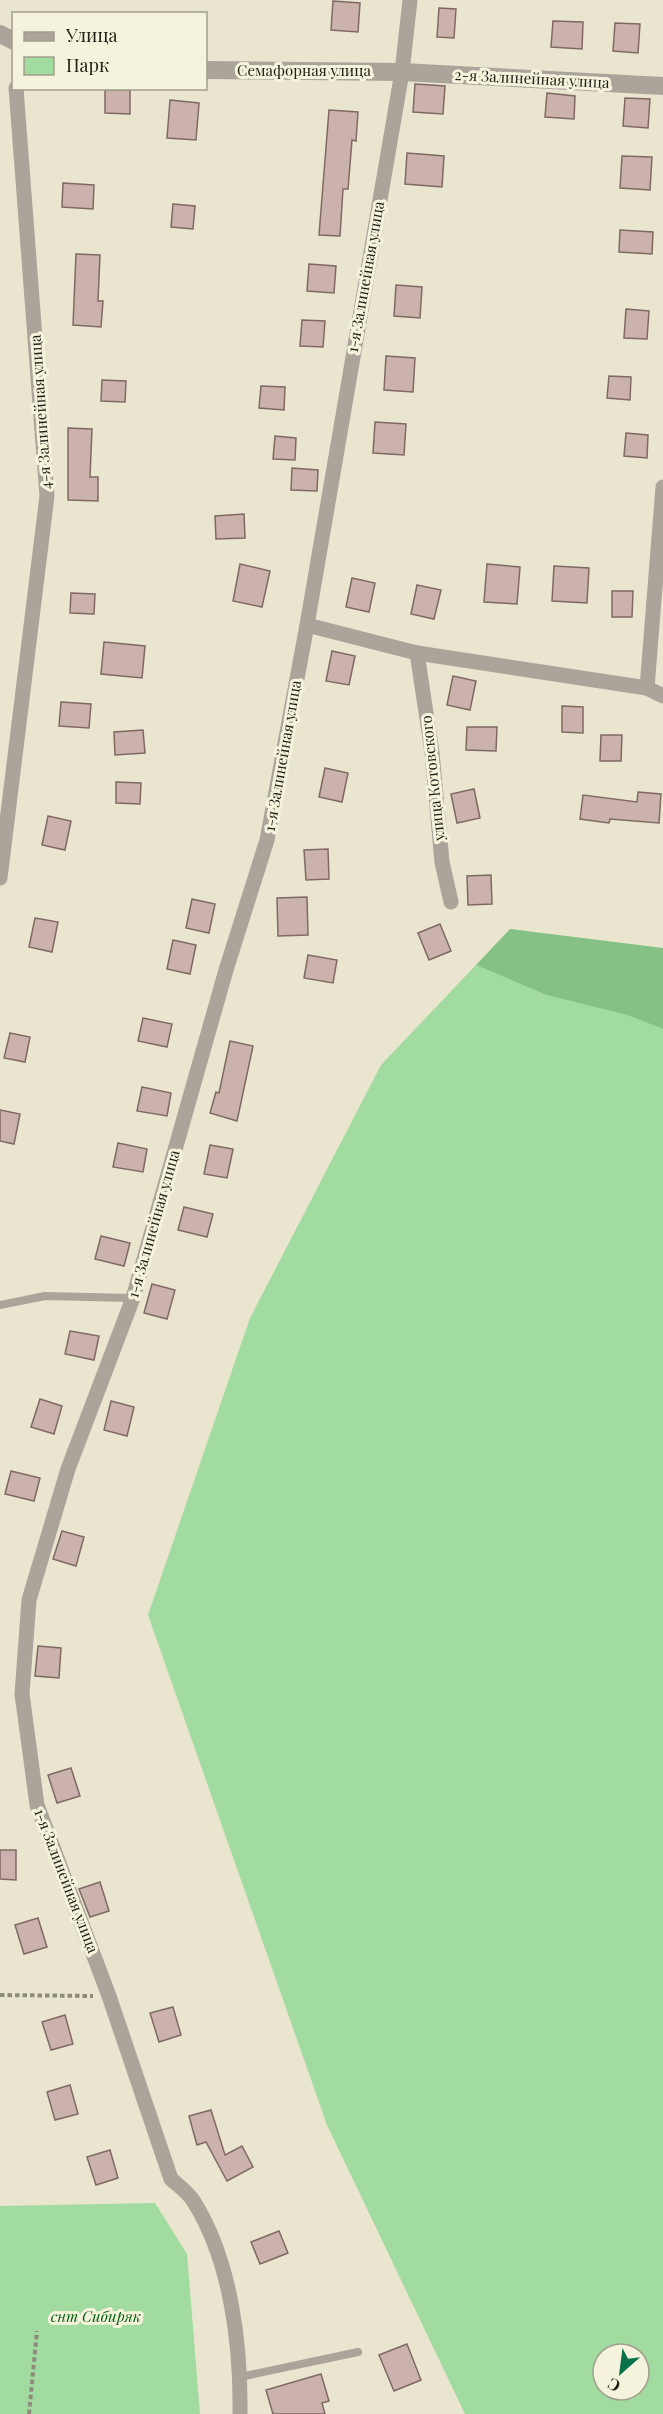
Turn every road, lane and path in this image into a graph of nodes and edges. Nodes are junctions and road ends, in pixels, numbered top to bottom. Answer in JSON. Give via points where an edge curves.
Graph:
{"nodes":[{"id":1,"x":410,"y":0,"type":"edge"},
{"id":2,"x":207,"y":70,"type":"edge"},
{"id":3,"x":402,"y":72,"type":"junction"},
{"id":4,"x":663,"y":86,"type":"edge"},
{"id":5,"x":16,"y":90,"type":"edge"},
{"id":6,"x":663,"y":487,"type":"edge"},
{"id":7,"x":307,"y":625,"type":"junction"},
{"id":8,"x":417,"y":652,"type":"junction"},
{"id":9,"x":647,"y":688,"type":"junction"},
{"id":10,"x":663,"y":696,"type":"edge"},
{"id":11,"x":0,"y":878,"type":"edge"},
{"id":12,"x":451,"y":902,"type":"dead end"},
{"id":13,"x":134,"y":1298,"type":"junction"},
{"id":14,"x":0,"y":1305,"type":"edge"},
{"id":15,"x":0,"y":1995,"type":"edge"},
{"id":16,"x":109,"y":1996,"type":"junction"},
{"id":17,"x":37,"y":2331,"type":"dead end"},
{"id":18,"x":358,"y":2352,"type":"dead end"},
{"id":19,"x":240,"y":2377,"type":"junction"},
{"id":20,"x":29,"y":2414,"type":"edge"},
{"id":21,"x":240,"y":2414,"type":"edge"}],
"edges":[{"from":1,"to":3,"type":"street","name":"1-я Залинейная улица"},
{"from":2,"to":3,"type":"street","name":"Семафорная улица"},
{"from":3,"to":4,"type":"street","name":"2-я Залинейная улица"},
{"from":3,"to":7,"type":"street","name":"1-я Залинейная улица"},
{"from":5,"to":11,"type":"street","name":"4-я Залинейная улица","via":[[47,496]]},
{"from":6,"to":9,"type":"street"},
{"from":7,"to":8,"type":"street"},
{"from":7,"to":13,"type":"street","name":"1-я Залинейная улица","via":[[267,840],[226,970]]},
{"from":8,"to":9,"type":"street"},
{"from":8,"to":12,"type":"street","name":"улица Котовского","via":[[432,752],[442,862]]},
{"from":9,"to":10,"type":"street"},
{"from":13,"to":14,"type":"lane","via":[[45,1296]]},
{"from":13,"to":16,"type":"street","name":"1-я Залинейная улица","via":[[68,1469],[29,1600],[22,1694],[37,1805]]},
{"from":15,"to":16,"type":"path"},
{"from":16,"to":19,"type":"street","name":"1-я Залинейная улица","via":[[171,2179],[193,2199],[217,2247]]},
{"from":17,"to":20,"type":"path"},
{"from":18,"to":19,"type":"lane"},
{"from":19,"to":21,"type":"street","name":"1-я Залинейная улица"}]}
